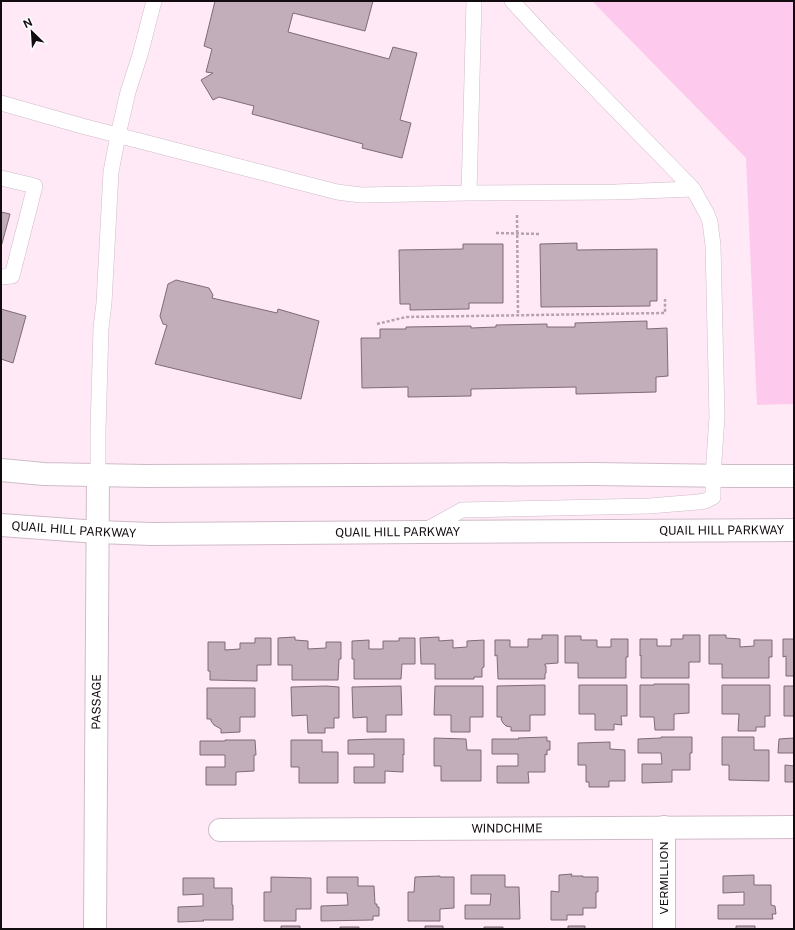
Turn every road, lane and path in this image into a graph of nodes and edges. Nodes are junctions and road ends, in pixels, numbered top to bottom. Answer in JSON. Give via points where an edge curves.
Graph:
{"nodes":[{"id":1,"x":154,"y":1,"type":"edge"},
{"id":2,"x":474,"y":1,"type":"edge"},
{"id":3,"x":512,"y":1,"type":"edge"},
{"id":4,"x":1,"y":102,"type":"edge"},
{"id":5,"x":118,"y":135,"type":"junction"},
{"id":6,"x":1,"y":178,"type":"edge"},
{"id":7,"x":693,"y":189,"type":"junction"},
{"id":8,"x":469,"y":192,"type":"junction"},
{"id":9,"x":517,"y":214,"type":"dead end"},
{"id":10,"x":496,"y":234,"type":"dead end"},
{"id":11,"x":518,"y":234,"type":"junction"},
{"id":12,"x":540,"y":234,"type":"dead end"},
{"id":13,"x":1,"y":277,"type":"edge"},
{"id":14,"x":665,"y":299,"type":"dead end"},
{"id":15,"x":518,"y":316,"type":"junction"},
{"id":16,"x":377,"y":324,"type":"dead end"},
{"id":17,"x":1,"y":470,"type":"edge"},
{"id":18,"x":98,"y":475,"type":"junction"},
{"id":19,"x":713,"y":476,"type":"junction"},
{"id":20,"x":794,"y":476,"type":"edge"},
{"id":21,"x":1,"y":525,"type":"edge"},
{"id":22,"x":794,"y":530,"type":"edge"},
{"id":23,"x":98,"y":532,"type":"junction"},
{"id":24,"x":421,"y":532,"type":"junction"},
{"id":25,"x":664,"y":827,"type":"junction"},
{"id":26,"x":794,"y":827,"type":"edge"},
{"id":27,"x":220,"y":830,"type":"dead end"},
{"id":28,"x":95,"y":929,"type":"edge"},
{"id":29,"x":664,"y":929,"type":"edge"}],
"edges":[{"from":1,"to":5,"type":"lane"},
{"from":2,"to":8,"type":"lane"},
{"from":3,"to":7,"type":"lane"},
{"from":4,"to":5,"type":"lane"},
{"from":5,"to":8,"type":"lane","via":[[337,192],[361,195]]},
{"from":5,"to":18,"type":"lane","via":[[111,172],[101,328]]},
{"from":6,"to":13,"type":"lane","via":[[35,186],[12,276]]},
{"from":7,"to":8,"type":"lane"},
{"from":7,"to":19,"type":"lane","via":[[710,222],[713,245],[717,417]]},
{"from":9,"to":11,"type":"path"},
{"from":10,"to":11,"type":"path"},
{"from":11,"to":12,"type":"path"},
{"from":11,"to":15,"type":"path"},
{"from":14,"to":15,"type":"path","via":[[665,313]]},
{"from":15,"to":16,"type":"path","via":[[406,317]]},
{"from":17,"to":18,"type":"main road"},
{"from":18,"to":19,"type":"main road"},
{"from":18,"to":23,"type":"main road","name":"PASSAGE"},
{"from":19,"to":20,"type":"main road"},
{"from":19,"to":24,"type":"lane","via":[[713,497],[705,501],[649,506],[462,510]]},
{"from":21,"to":23,"type":"main road","name":"QUAIL HILL PARKWAY"},
{"from":22,"to":24,"type":"main road","name":"QUAIL HILL PARKWAY"},
{"from":23,"to":24,"type":"main road","name":"QUAIL HILL PARKWAY"},
{"from":23,"to":28,"type":"main road","name":"PASSAGE"},
{"from":25,"to":26,"type":"main road","name":"WINDCHIME"},
{"from":25,"to":27,"type":"main road","name":"WINDCHIME"},
{"from":25,"to":29,"type":"main road","name":"VERMILLION"}]}
